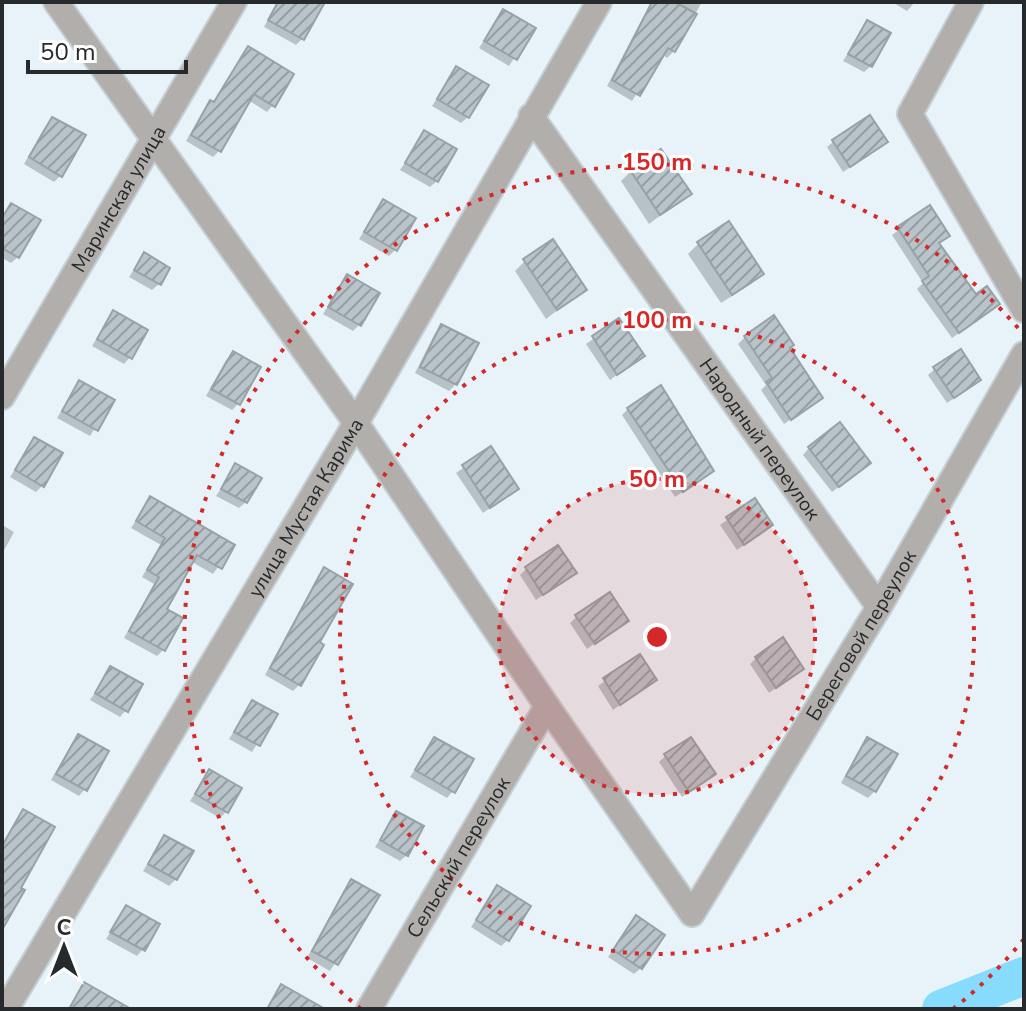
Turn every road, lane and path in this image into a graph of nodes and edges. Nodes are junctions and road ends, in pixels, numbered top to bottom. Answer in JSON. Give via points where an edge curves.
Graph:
{"nodes":[{"id":1,"x":56,"y":2,"type":"edge"},
{"id":2,"x":234,"y":2,"type":"edge"},
{"id":3,"x":599,"y":2,"type":"edge"},
{"id":4,"x":971,"y":2,"type":"edge"},
{"id":5,"x":531,"y":116,"type":"junction"},
{"id":6,"x":153,"y":141,"type":"junction"},
{"id":7,"x":1024,"y":310,"type":"edge"},
{"id":8,"x":1024,"y":354,"type":"edge"},
{"id":9,"x":2,"y":397,"type":"edge"},
{"id":10,"x":356,"y":423,"type":"junction"},
{"id":11,"x":879,"y":607,"type":"junction"},
{"id":12,"x":547,"y":706,"type":"junction"},
{"id":13,"x":6,"y":1009,"type":"edge"},
{"id":14,"x":369,"y":1009,"type":"edge"}],
"edges":[{"from":1,"to":6,"type":"street"},
{"from":2,"to":6,"type":"street","name":"Маринская улица"},
{"from":3,"to":5,"type":"street","name":"улица Мустая Карима"},
{"from":4,"to":7,"type":"street","via":[[910,114]]},
{"from":5,"to":10,"type":"street","name":"улица Мустая Карима"},
{"from":5,"to":11,"type":"street","name":"Народный переулок"},
{"from":6,"to":9,"type":"street","name":"Маринская улица"},
{"from":6,"to":10,"type":"street"},
{"from":8,"to":11,"type":"street","name":"Береговой переулок"},
{"from":10,"to":12,"type":"street"},
{"from":10,"to":13,"type":"street","name":"улица Мустая Карима"},
{"from":11,"to":12,"type":"street","name":"Береговой переулок","via":[[692,914]]},
{"from":12,"to":14,"type":"street","name":"Сельский переулок"}]}
